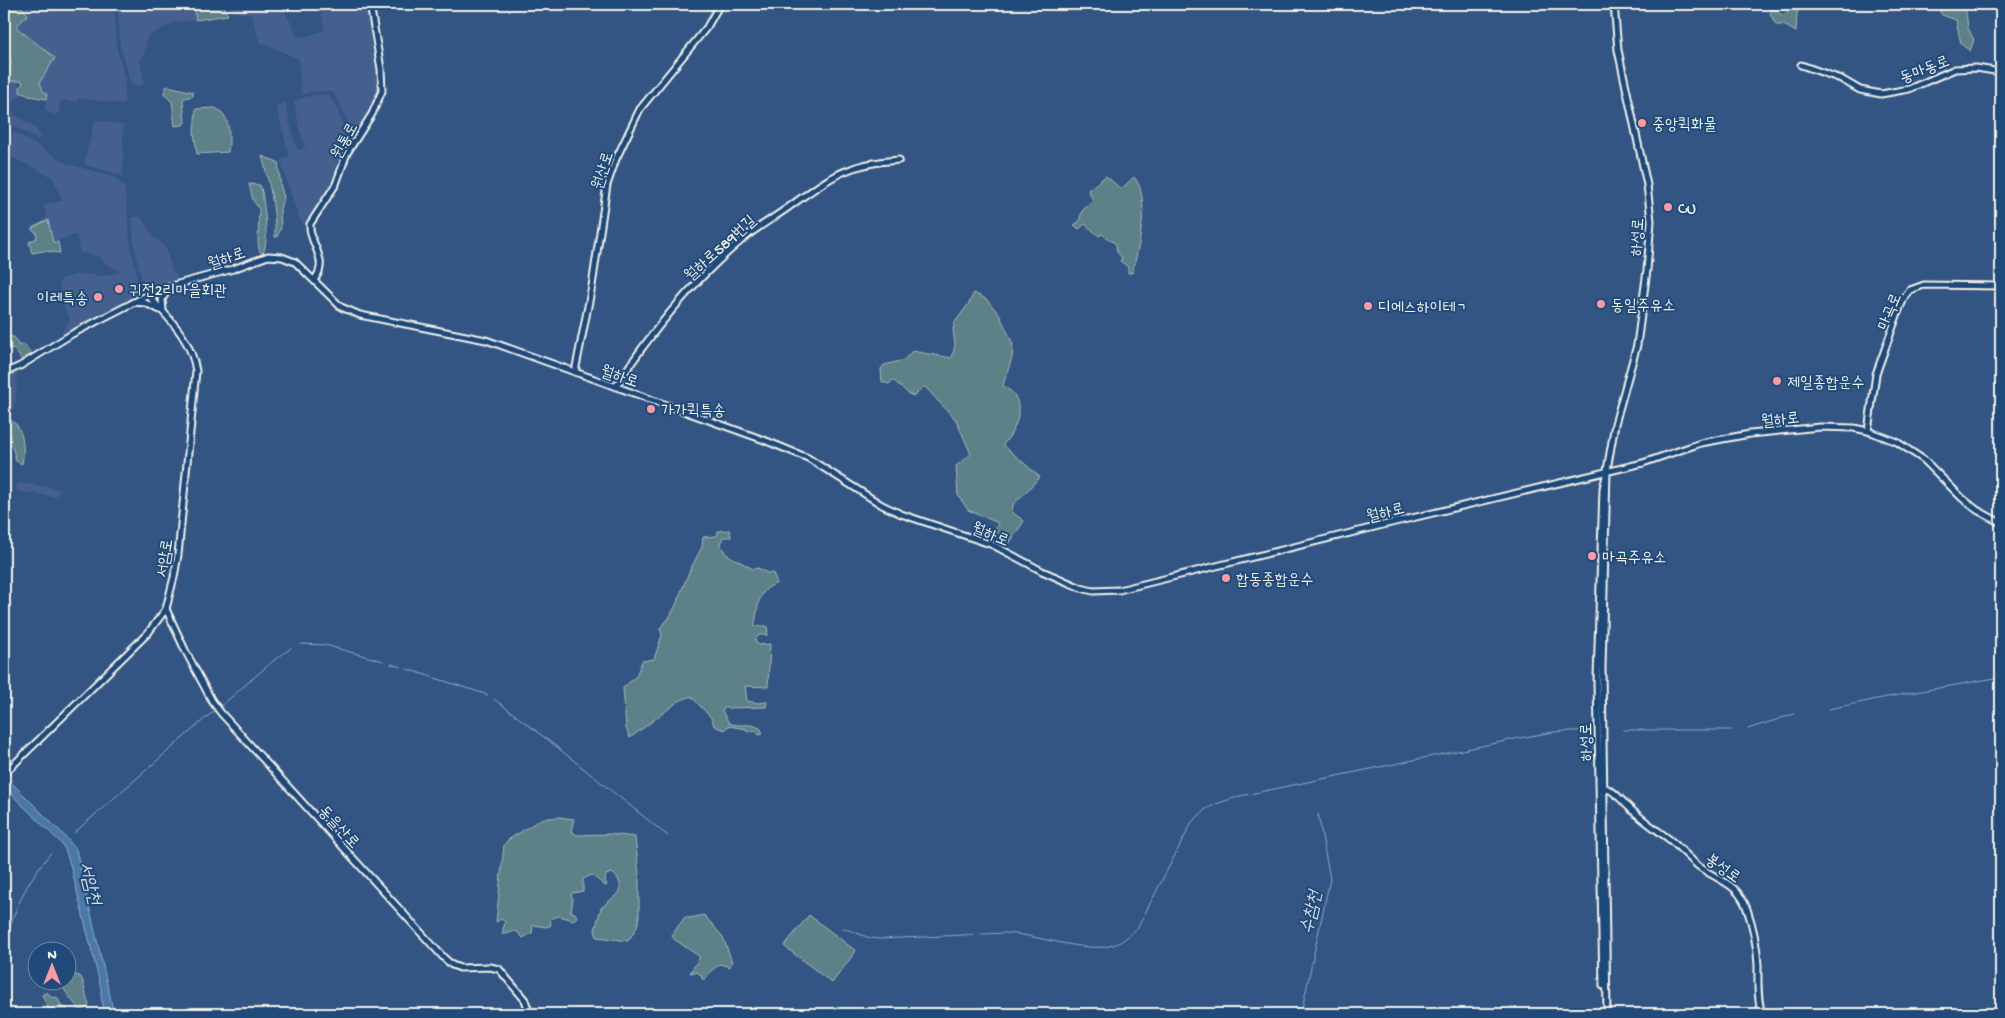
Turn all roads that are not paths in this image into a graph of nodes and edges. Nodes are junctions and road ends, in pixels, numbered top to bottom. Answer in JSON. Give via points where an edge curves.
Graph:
{"nodes":[{"id":1,"x":370,"y":4,"type":"edge"},
{"id":2,"x":720,"y":4,"type":"edge"},
{"id":3,"x":1614,"y":4,"type":"edge"},
{"id":4,"x":1801,"y":65,"type":"dead end"},
{"id":5,"x":2001,"y":72,"type":"edge"},
{"id":6,"x":899,"y":160,"type":"dead end"},
{"id":7,"x":314,"y":280,"type":"junction"},
{"id":8,"x":171,"y":286,"type":"junction"},
{"id":9,"x":2001,"y":286,"type":"edge"},
{"id":10,"x":148,"y":294,"type":"junction"},
{"id":11,"x":131,"y":302,"type":"junction"},
{"id":12,"x":163,"y":312,"type":"junction"},
{"id":13,"x":575,"y":372,"type":"junction"},
{"id":14,"x":4,"y":373,"type":"edge"},
{"id":15,"x":616,"y":386,"type":"junction"},
{"id":16,"x":1868,"y":431,"type":"junction"},
{"id":17,"x":1607,"y":470,"type":"junction"},
{"id":18,"x":2001,"y":524,"type":"edge"},
{"id":19,"x":166,"y":608,"type":"junction"},
{"id":20,"x":4,"y":774,"type":"edge"},
{"id":21,"x":1600,"y":787,"type":"junction"},
{"id":22,"x":530,"y":1014,"type":"edge"},
{"id":23,"x":1605,"y":1014,"type":"edge"},
{"id":24,"x":1762,"y":1014,"type":"edge"}],
"edges":[{"from":1,"to":7,"type":"street","name":"원통로","via":[[382,92],[347,153],[336,184],[310,224],[320,260],[320,271]]},
{"from":2,"to":13,"type":"street","name":"원산로","via":[[707,27],[640,109],[616,160],[607,186]]},
{"from":3,"to":17,"type":"street","name":"하성로","via":[[1620,58],[1647,185],[1651,226],[1637,345],[1615,424]]},
{"from":4,"to":5,"type":"street","name":"동마동로","via":[[1841,79],[1860,90],[1881,94],[1909,89],[1955,69]]},
{"from":6,"to":15,"type":"street","name":"월하로589번길","via":[[863,165],[831,177],[741,240],[666,317]]},
{"from":7,"to":8,"type":"street","name":"월하로","via":[[295,262],[273,255]]},
{"from":7,"to":13,"type":"street","name":"월하로","via":[[332,300],[360,315],[486,340]]},
{"from":8,"to":10,"type":"street","name":"월하로"},
{"from":8,"to":12,"type":"street","via":[[163,295]]},
{"from":9,"to":16,"type":"street","name":"마곡로","via":[[1924,285],[1905,296],[1876,374]]},
{"from":10,"to":11,"type":"street","name":"월하로"},
{"from":10,"to":12,"type":"street","name":"서암로"},
{"from":11,"to":12,"type":"street","via":[[145,303]]},
{"from":11,"to":14,"type":"street","name":"월하로"},
{"from":12,"to":19,"type":"street","name":"서암로","via":[[185,338],[196,371],[178,555]]},
{"from":13,"to":15,"type":"street","name":"월하로"},
{"from":15,"to":17,"type":"street","name":"월하로","via":[[796,452],[888,508],[993,545],[1062,580],[1093,591],[1120,590]]},
{"from":16,"to":17,"type":"street","name":"월하로","via":[[1820,427],[1750,434],[1701,443],[1643,463]]},
{"from":16,"to":18,"type":"street","name":"월하로","via":[[1913,451],[1970,504]]},
{"from":17,"to":21,"type":"street","name":"하성로"},
{"from":19,"to":20,"type":"street","name":"서암로","via":[[148,633]]},
{"from":19,"to":22,"type":"street","name":"동을산로","via":[[185,650],[221,713],[452,966],[499,969],[525,1000]]},
{"from":21,"to":23,"type":"street","name":"하성로"},
{"from":21,"to":24,"type":"street","name":"봉성로","via":[[1611,790],[1699,866],[1723,879],[1739,893],[1752,923]]}]}
